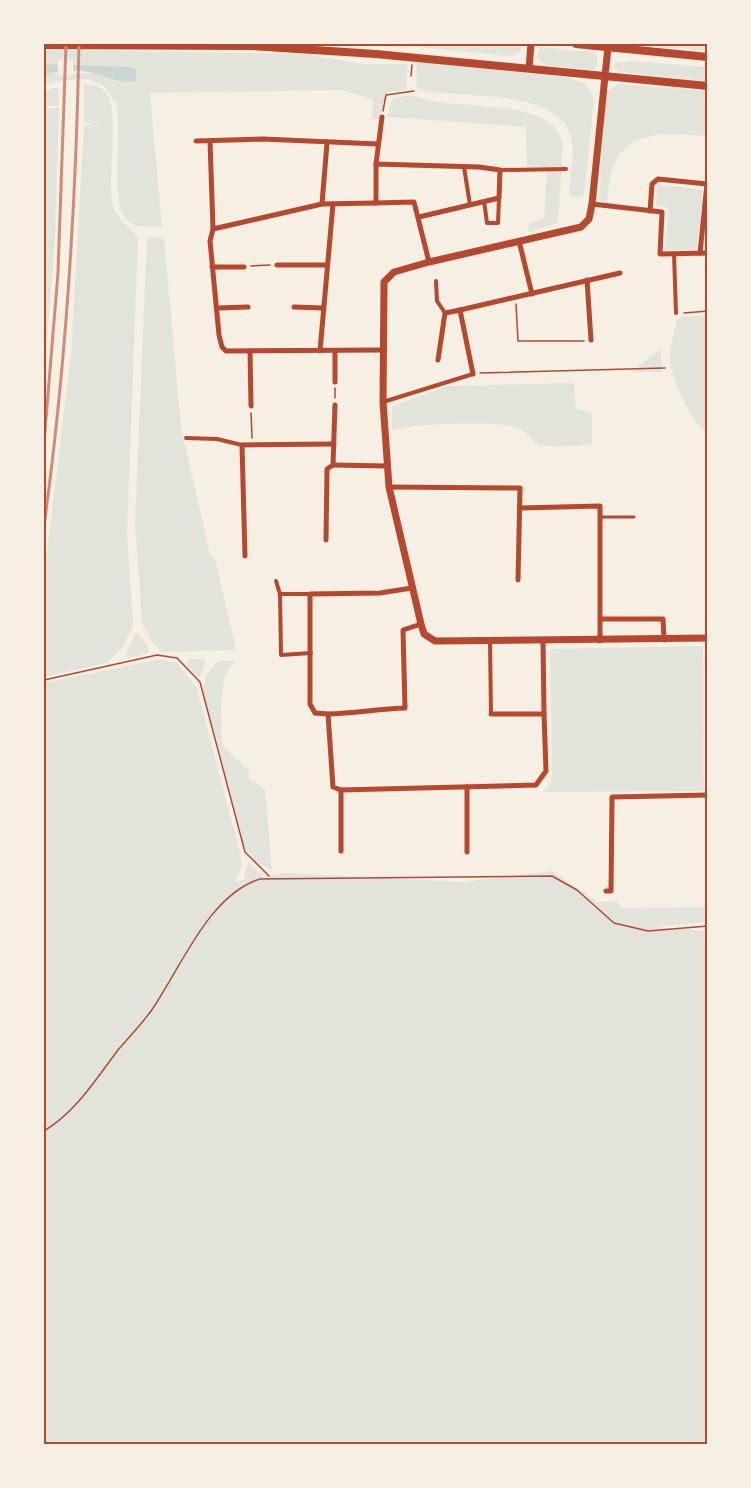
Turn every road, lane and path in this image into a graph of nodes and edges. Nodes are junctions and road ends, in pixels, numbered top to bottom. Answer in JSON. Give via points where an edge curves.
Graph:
{"nodes":[{"id":1,"x":64,"y":44,"type":"edge"},
{"id":2,"x":531,"y":44,"type":"edge"},
{"id":3,"x":576,"y":44,"type":"edge"},
{"id":4,"x":44,"y":45,"type":"edge"},
{"id":5,"x":608,"y":47,"type":"junction"},
{"id":6,"x":708,"y":57,"type":"edge"},
{"id":7,"x":529,"y":68,"type":"junction"},
{"id":8,"x":603,"y":76,"type":"junction"},
{"id":9,"x":708,"y":86,"type":"edge"},
{"id":10,"x":414,"y":91,"type":"dead end"},
{"id":11,"x":382,"y":117,"type":"joint"},
{"id":12,"x":196,"y":141,"type":"dead end"},
{"id":13,"x":210,"y":141,"type":"junction"},
{"id":14,"x":327,"y":143,"type":"junction"},
{"id":15,"x":378,"y":144,"type":"junction"},
{"id":16,"x":376,"y":164,"type":"junction"},
{"id":17,"x":464,"y":167,"type":"junction"},
{"id":18,"x":566,"y":169,"type":"dead end"},
{"id":19,"x":500,"y":170,"type":"junction"},
{"id":20,"x":499,"y":198,"type":"junction"},
{"id":21,"x":484,"y":201,"type":"junction"},
{"id":22,"x":376,"y":203,"type":"junction"},
{"id":23,"x":322,"y":204,"type":"junction"},
{"id":24,"x":333,"y":204,"type":"junction"},
{"id":25,"x":592,"y":204,"type":"junction"},
{"id":26,"x":470,"y":205,"type":"junction"},
{"id":27,"x":650,"y":211,"type":"junction"},
{"id":28,"x":419,"y":217,"type":"junction"},
{"id":29,"x":213,"y":229,"type":"junction"},
{"id":30,"x":519,"y":241,"type":"junction"},
{"id":31,"x":700,"y":253,"type":"junction"},
{"id":32,"x":708,"y":253,"type":"edge"},
{"id":33,"x":674,"y":254,"type":"junction"},
{"id":34,"x":429,"y":262,"type":"junction"},
{"id":35,"x":277,"y":265,"type":"joint"},
{"id":36,"x":327,"y":265,"type":"junction"},
{"id":37,"x":212,"y":267,"type":"junction"},
{"id":38,"x":244,"y":267,"type":"joint"},
{"id":39,"x":620,"y":273,"type":"dead end"},
{"id":40,"x":587,"y":280,"type":"junction"},
{"id":41,"x":436,"y":281,"type":"dead end"},
{"id":42,"x":532,"y":294,"type":"junction"},
{"id":43,"x":516,"y":297,"type":"junction"},
{"id":44,"x":248,"y":307,"type":"dead end"},
{"id":45,"x":217,"y":308,"type":"junction"},
{"id":46,"x":294,"y":308,"type":"dead end"},
{"id":47,"x":323,"y":308,"type":"junction"},
{"id":48,"x":460,"y":310,"type":"junction"},
{"id":49,"x":708,"y":311,"type":"edge"},
{"id":50,"x":445,"y":313,"type":"junction"},
{"id":51,"x":676,"y":313,"type":"joint"},
{"id":52,"x":591,"y":340,"type":"joint"},
{"id":53,"x":382,"y":350,"type":"junction"},
{"id":54,"x":250,"y":351,"type":"junction"},
{"id":55,"x":320,"y":351,"type":"junction"},
{"id":56,"x":335,"y":351,"type":"junction"},
{"id":57,"x":438,"y":360,"type":"dead end"},
{"id":58,"x":665,"y":368,"type":"dead end"},
{"id":59,"x":473,"y":374,"type":"junction"},
{"id":60,"x":335,"y":382,"type":"joint"},
{"id":61,"x":383,"y":402,"type":"junction"},
{"id":62,"x":335,"y":405,"type":"joint"},
{"id":63,"x":251,"y":406,"type":"joint"},
{"id":64,"x":186,"y":438,"type":"dead end"},
{"id":65,"x":334,"y":444,"type":"junction"},
{"id":66,"x":242,"y":445,"type":"junction"},
{"id":67,"x":252,"y":445,"type":"junction"},
{"id":68,"x":333,"y":465,"type":"junction"},
{"id":69,"x":387,"y":466,"type":"junction"},
{"id":70,"x":389,"y":487,"type":"junction"},
{"id":71,"x":520,"y":508,"type":"junction"},
{"id":72,"x":634,"y":517,"type":"dead end"},
{"id":73,"x":602,"y":518,"type":"junction"},
{"id":74,"x":326,"y":540,"type":"dead end"},
{"id":75,"x":245,"y":556,"type":"dead end"},
{"id":76,"x":518,"y":580,"type":"dead end"},
{"id":77,"x":276,"y":581,"type":"dead end"},
{"id":78,"x":412,"y":588,"type":"junction"},
{"id":79,"x":280,"y":594,"type":"junction"},
{"id":80,"x":310,"y":594,"type":"junction"},
{"id":81,"x":601,"y":619,"type":"junction"},
{"id":82,"x":421,"y":624,"type":"junction"},
{"id":83,"x":708,"y":638,"type":"edge"},
{"id":84,"x":664,"y":640,"type":"junction"},
{"id":85,"x":490,"y":641,"type":"junction"},
{"id":86,"x":543,"y":641,"type":"junction"},
{"id":87,"x":600,"y":641,"type":"junction"},
{"id":88,"x":311,"y":653,"type":"junction"},
{"id":89,"x":44,"y":680,"type":"edge"},
{"id":90,"x":328,"y":714,"type":"junction"},
{"id":91,"x":491,"y":714,"type":"joint"},
{"id":92,"x":544,"y":714,"type":"junction"},
{"id":93,"x":467,"y":787,"type":"junction"},
{"id":94,"x":341,"y":790,"type":"junction"},
{"id":95,"x":708,"y":795,"type":"edge"},
{"id":96,"x":341,"y":852,"type":"dead end"},
{"id":97,"x":467,"y":852,"type":"dead end"},
{"id":98,"x":269,"y":877,"type":"junction"},
{"id":99,"x":606,"y":891,"type":"dead end"},
{"id":100,"x":708,"y":926,"type":"edge"},
{"id":101,"x":44,"y":1131,"type":"edge"}],
"edges":[{"from":1,"to":4,"type":"main road"},
{"from":1,"to":7,"type":"main road","via":[[252,46]]},
{"from":2,"to":7,"type":"street"},
{"from":3,"to":5,"type":"main road"},
{"from":5,"to":6,"type":"main road"},
{"from":5,"to":8,"type":"street"},
{"from":7,"to":8,"type":"main road"},
{"from":8,"to":9,"type":"main road"},
{"from":8,"to":25,"type":"street"},
{"from":10,"to":11,"type":"path","via":[[386,95]]},
{"from":11,"to":15,"type":"street"},
{"from":12,"to":13,"type":"street"},
{"from":13,"to":14,"type":"street"},
{"from":13,"to":29,"type":"street"},
{"from":14,"to":15,"type":"street"},
{"from":14,"to":23,"type":"street"},
{"from":15,"to":16,"type":"street"},
{"from":16,"to":17,"type":"street"},
{"from":16,"to":22,"type":"street"},
{"from":17,"to":19,"type":"street"},
{"from":17,"to":26,"type":"street"},
{"from":18,"to":19,"type":"street"},
{"from":19,"to":20,"type":"street"},
{"from":20,"to":21,"type":"street"},
{"from":20,"to":21,"type":"street","via":[[498,223],[487,224]]},
{"from":21,"to":26,"type":"street"},
{"from":22,"to":24,"type":"street"},
{"from":22,"to":28,"type":"street","via":[[414,202]]},
{"from":23,"to":24,"type":"street"},
{"from":23,"to":29,"type":"street"},
{"from":24,"to":36,"type":"street"},
{"from":25,"to":27,"type":"street"},
{"from":25,"to":30,"type":"street","via":[[581,227]]},
{"from":26,"to":28,"type":"street"},
{"from":27,"to":31,"type":"street","via":[[652,184],[658,179],[707,184]]},
{"from":27,"to":33,"type":"street","via":[[662,212],[660,254]]},
{"from":28,"to":34,"type":"street"},
{"from":29,"to":37,"type":"street"},
{"from":30,"to":34,"type":"street"},
{"from":30,"to":42,"type":"street"},
{"from":31,"to":32,"type":"street"},
{"from":31,"to":33,"type":"street"},
{"from":33,"to":51,"type":"street"},
{"from":34,"to":53,"type":"street","via":[[394,272],[384,282]]},
{"from":35,"to":36,"type":"street"},
{"from":35,"to":38,"type":"path"},
{"from":36,"to":47,"type":"street"},
{"from":37,"to":38,"type":"street"},
{"from":37,"to":45,"type":"street"},
{"from":39,"to":40,"type":"street"},
{"from":40,"to":42,"type":"street"},
{"from":40,"to":52,"type":"street"},
{"from":41,"to":50,"type":"street","via":[[437,301]]},
{"from":42,"to":43,"type":"street"},
{"from":43,"to":48,"type":"street"},
{"from":43,"to":52,"type":"path","via":[[518,341]]},
{"from":44,"to":45,"type":"street"},
{"from":45,"to":54,"type":"street","via":[[222,347],[226,351]]},
{"from":46,"to":47,"type":"street"},
{"from":47,"to":55,"type":"street"},
{"from":48,"to":50,"type":"street"},
{"from":48,"to":59,"type":"street"},
{"from":49,"to":51,"type":"path"},
{"from":50,"to":57,"type":"street"},
{"from":53,"to":56,"type":"street"},
{"from":53,"to":61,"type":"street"},
{"from":54,"to":55,"type":"street"},
{"from":54,"to":63,"type":"street"},
{"from":55,"to":56,"type":"street"},
{"from":56,"to":60,"type":"street"},
{"from":58,"to":59,"type":"path"},
{"from":59,"to":61,"type":"street"},
{"from":60,"to":62,"type":"path"},
{"from":61,"to":69,"type":"street"},
{"from":62,"to":65,"type":"street"},
{"from":63,"to":67,"type":"path"},
{"from":64,"to":66,"type":"street"},
{"from":65,"to":67,"type":"street"},
{"from":65,"to":68,"type":"street"},
{"from":66,"to":67,"type":"street"},
{"from":66,"to":75,"type":"street"},
{"from":68,"to":69,"type":"street"},
{"from":68,"to":74,"type":"street","via":[[327,469]]},
{"from":69,"to":70,"type":"street"},
{"from":70,"to":71,"type":"street","via":[[520,488]]},
{"from":70,"to":78,"type":"street"},
{"from":71,"to":73,"type":"street","via":[[600,506]]},
{"from":71,"to":76,"type":"street"},
{"from":72,"to":73,"type":"lane"},
{"from":73,"to":81,"type":"street"},
{"from":77,"to":79,"type":"street"},
{"from":78,"to":80,"type":"street","via":[[380,594]]},
{"from":78,"to":82,"type":"street"},
{"from":79,"to":80,"type":"street"},
{"from":79,"to":88,"type":"street","via":[[281,655]]},
{"from":80,"to":88,"type":"street"},
{"from":81,"to":84,"type":"street","via":[[663,619]]},
{"from":81,"to":87,"type":"street"},
{"from":82,"to":85,"type":"street","via":[[424,634],[435,641]]},
{"from":82,"to":90,"type":"street","via":[[403,630],[405,708]]},
{"from":83,"to":84,"type":"street"},
{"from":84,"to":87,"type":"street"},
{"from":85,"to":86,"type":"street"},
{"from":85,"to":91,"type":"street"},
{"from":86,"to":87,"type":"street"},
{"from":86,"to":92,"type":"street"},
{"from":88,"to":90,"type":"street","via":[[310,704],[315,713]]},
{"from":89,"to":98,"type":"path","via":[[157,655],[177,658],[200,682],[245,852]]},
{"from":90,"to":94,"type":"street","via":[[331,779],[333,787]]},
{"from":91,"to":92,"type":"street"},
{"from":92,"to":93,"type":"street","via":[[546,771],[539,784]]},
{"from":93,"to":94,"type":"street"},
{"from":93,"to":97,"type":"street"},
{"from":94,"to":96,"type":"street"},
{"from":95,"to":99,"type":"street","via":[[612,797],[611,891]]},
{"from":98,"to":100,"type":"path","via":[[552,876],[577,890],[614,923],[648,931]]},
{"from":98,"to":101,"type":"path","via":[[238,888],[204,925],[151,1012],[82,1098]]}]}
